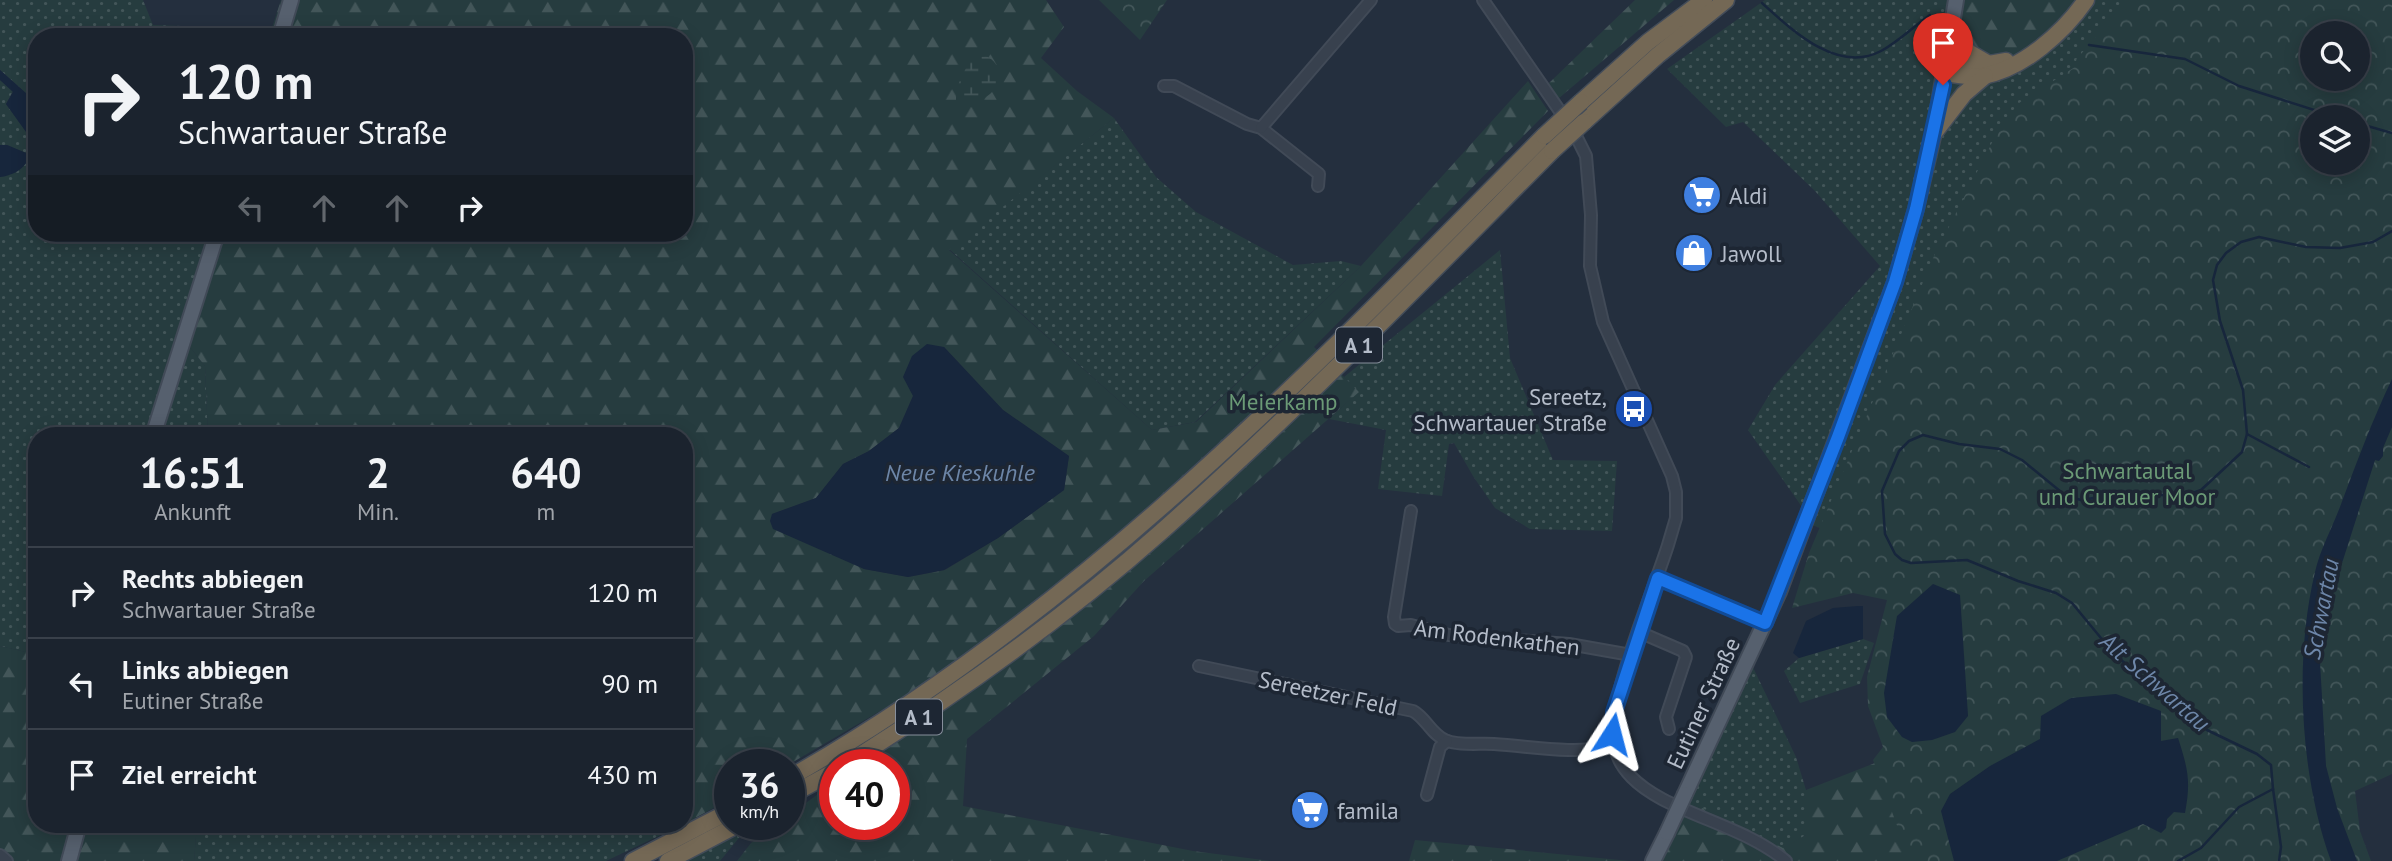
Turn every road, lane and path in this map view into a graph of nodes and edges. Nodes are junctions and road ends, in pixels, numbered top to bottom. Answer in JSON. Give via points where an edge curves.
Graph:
{"nodes":[{"id":1,"x":291,"y":0,"type":"edge"},
{"id":2,"x":1371,"y":0,"type":"edge"},
{"id":3,"x":1483,"y":0,"type":"edge"},
{"id":4,"x":1704,"y":0,"type":"edge"},
{"id":5,"x":1726,"y":0,"type":"edge"},
{"id":6,"x":1956,"y":0,"type":"edge"},
{"id":7,"x":2080,"y":0,"type":"edge"},
{"id":8,"x":2086,"y":0,"type":"edge"},
{"id":9,"x":1952,"y":27,"type":"junction"},
{"id":10,"x":283,"y":28,"type":"edge"},
{"id":11,"x":1946,"y":68,"type":"junction"},
{"id":12,"x":1987,"y":70,"type":"junction"},
{"id":13,"x":1164,"y":86,"type":"dead end"},
{"id":14,"x":1261,"y":128,"type":"junction"},
{"id":15,"x":1934,"y":133,"type":"junction"},
{"id":16,"x":1318,"y":186,"type":"dead end"},
{"id":17,"x":214,"y":242,"type":"edge"},
{"id":18,"x":156,"y":427,"type":"edge"},
{"id":19,"x":1411,"y":511,"type":"dead end"},
{"id":20,"x":1658,"y":578,"type":"junction"},
{"id":21,"x":1070,"y":597,"type":"junction"},
{"id":22,"x":1765,"y":623,"type":"junction"},
{"id":23,"x":1639,"y":632,"type":"junction"},
{"id":24,"x":1631,"y":655,"type":"junction"},
{"id":25,"x":1199,"y":666,"type":"dead end"},
{"id":26,"x":1669,"y":729,"type":"dead end"},
{"id":27,"x":1447,"y":741,"type":"junction"},
{"id":28,"x":1614,"y":747,"type":"junction"},
{"id":29,"x":869,"y":749,"type":"edge"},
{"id":30,"x":805,"y":768,"type":"edge"},
{"id":31,"x":1427,"y":795,"type":"dead end"},
{"id":32,"x":714,"y":819,"type":"edge"},
{"id":33,"x":693,"y":830,"type":"edge"},
{"id":34,"x":77,"y":833,"type":"edge"},
{"id":35,"x":687,"y":833,"type":"edge"},
{"id":36,"x":714,"y":837,"type":"edge"},
{"id":37,"x":0,"y":855,"type":"edge"},
{"id":38,"x":7,"y":861,"type":"edge"},
{"id":39,"x":69,"y":861,"type":"edge"},
{"id":40,"x":633,"y":861,"type":"edge"},
{"id":41,"x":668,"y":861,"type":"edge"},
{"id":42,"x":1653,"y":861,"type":"edge"},
{"id":43,"x":1786,"y":861,"type":"edge"}],
"edges":[{"from":1,"to":10,"type":"main road"},
{"from":2,"to":14,"type":"street"},
{"from":3,"to":20,"type":"street","via":[[1586,156],[1590,266],[1602,322],[1667,461],[1676,492],[1676,518]]},
{"from":4,"to":21,"type":"highway","number":"A 1","bridge":true,"via":[[1648,42],[1544,136],[1276,404]]},
{"from":5,"to":21,"type":"highway","number":"A 1","bridge":true,"via":[[1552,151],[1285,417],[1159,533]]},
{"from":6,"to":9,"type":"main road","name":"Eutiner Straße"},
{"from":7,"to":12,"type":"highway","via":[[2038,43]]},
{"from":8,"to":12,"type":"highway","via":[[2043,46],[2015,63]]},
{"from":9,"to":11,"type":"main road","name":"Eutiner Straße"},
{"from":9,"to":12,"type":"highway"},
{"from":11,"to":12,"type":"highway","via":[[1971,77]]},
{"from":11,"to":15,"type":"main road","name":"Eutiner Straße"},
{"from":12,"to":15,"type":"highway"},
{"from":13,"to":14,"type":"street","via":[[1174,86]]},
{"from":14,"to":16,"type":"street","via":[[1319,174]]},
{"from":15,"to":22,"type":"main road","name":"Eutiner Straße","via":[[1895,282]]},
{"from":17,"to":18,"type":"main road"},
{"from":19,"to":24,"type":"street","name":"Am Rodenkathen","via":[[1399,578],[1398,626]]},
{"from":20,"to":22,"type":"street"},
{"from":20,"to":23,"type":"street"},
{"from":21,"to":29,"type":"highway","number":"A 1","via":[[1058,617]]},
{"from":21,"to":30,"type":"highway","number":"A 1","via":[[1048,603],[886,720]]},
{"from":22,"to":42,"type":"main road","name":"Eutiner Straße","bridge":true},
{"from":23,"to":24,"type":"street"},
{"from":23,"to":26,"type":"street","via":[[1683,651],[1686,657],[1666,717]]},
{"from":24,"to":28,"type":"street","via":[[1614,712]]},
{"from":25,"to":27,"type":"street","name":"Sereetzer Feld","via":[[1413,711]]},
{"from":27,"to":28,"type":"street","via":[[1554,751]]},
{"from":27,"to":31,"type":"street","via":[[1440,747]]},
{"from":28,"to":43,"type":"street","via":[[1630,777],[1642,788]]},
{"from":32,"to":33,"type":"highway"},
{"from":34,"to":39,"type":"main road"},
{"from":35,"to":40,"type":"highway"},
{"from":36,"to":41,"type":"highway"},
{"from":37,"to":38,"type":"street"}]}
